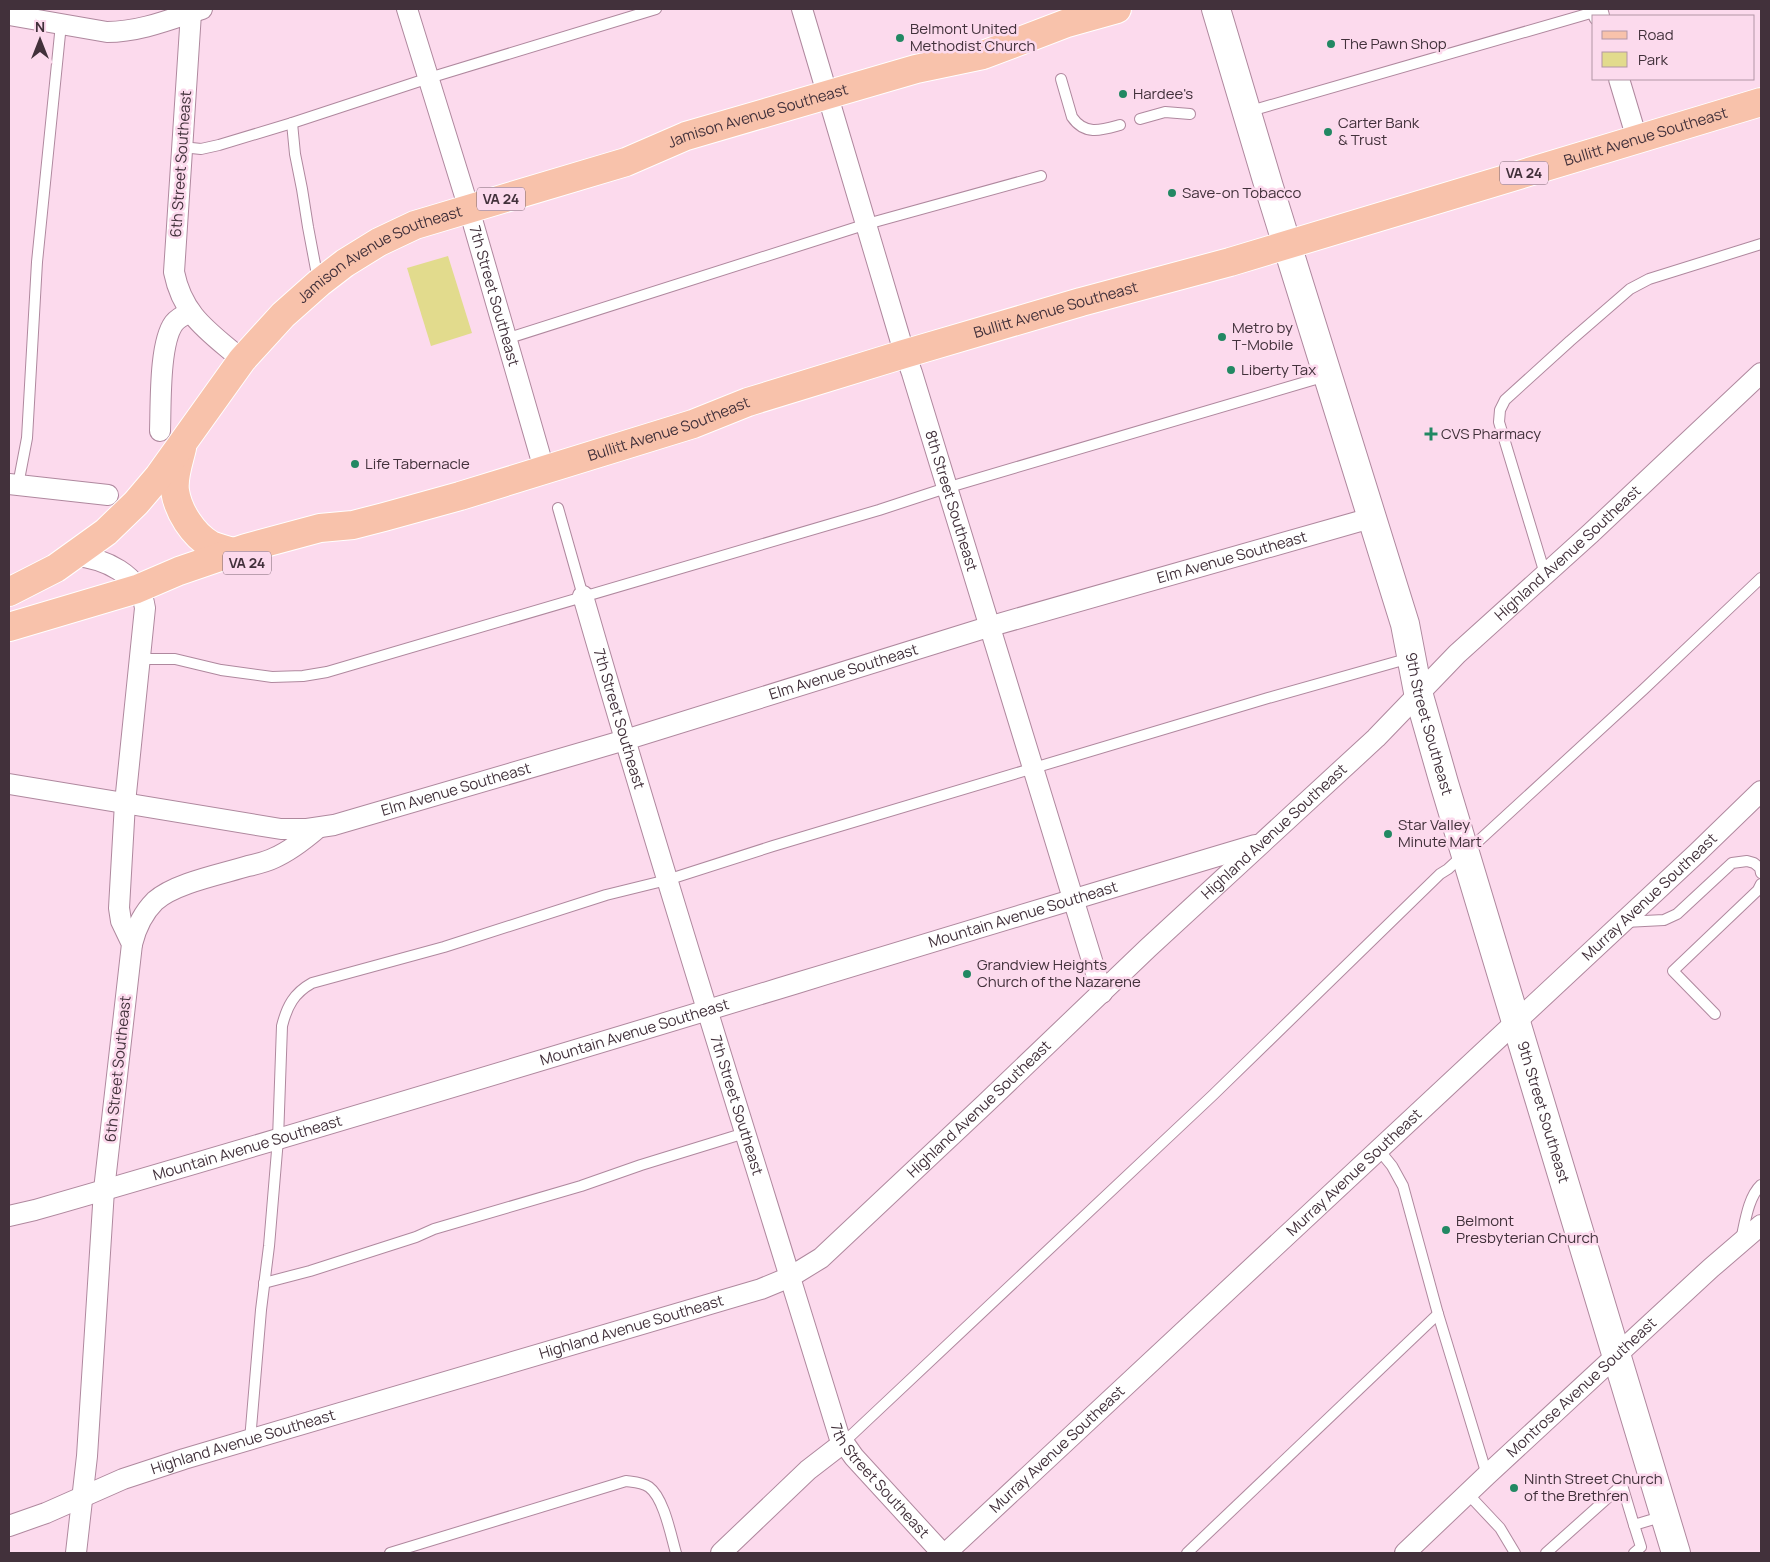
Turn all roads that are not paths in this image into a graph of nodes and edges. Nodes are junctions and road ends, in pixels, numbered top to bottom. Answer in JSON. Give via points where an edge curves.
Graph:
{"nodes":[{"id":1,"x":407,"y":9,"type":"edge"},
{"id":2,"x":656,"y":9,"type":"edge"},
{"id":3,"x":802,"y":9,"type":"edge"},
{"id":4,"x":1117,"y":9,"type":"edge"},
{"id":5,"x":1216,"y":9,"type":"edge"},
{"id":6,"x":197,"y":11,"type":"edge"},
{"id":7,"x":1599,"y":11,"type":"edge"},
{"id":8,"x":9,"y":15,"type":"edge"},
{"id":9,"x":61,"y":24,"type":"junction"},
{"id":10,"x":429,"y":78,"type":"junction"},
{"id":11,"x":1061,"y":79,"type":"dead end"},
{"id":12,"x":1619,"y":80,"type":"edge"},
{"id":13,"x":828,"y":95,"type":"junction"},
{"id":14,"x":1761,"y":102,"type":"edge"},
{"id":15,"x":1246,"y":113,"type":"junction"},
{"id":16,"x":1190,"y":114,"type":"dead end"},
{"id":17,"x":1140,"y":119,"type":"dead end"},
{"id":18,"x":292,"y":123,"type":"junction"},
{"id":19,"x":1120,"y":125,"type":"dead end"},
{"id":20,"x":1637,"y":139,"type":"junction"},
{"id":21,"x":182,"y":147,"type":"junction"},
{"id":22,"x":1041,"y":176,"type":"dead end"},
{"id":23,"x":469,"y":209,"type":"junction"},
{"id":24,"x":867,"y":224,"type":"junction"},
{"id":25,"x":1287,"y":244,"type":"junction"},
{"id":26,"x":1761,"y":244,"type":"edge"},
{"id":27,"x":319,"y":282,"type":"junction"},
{"id":28,"x":190,"y":312,"type":"junction"},
{"id":29,"x":506,"y":339,"type":"junction"},
{"id":30,"x":904,"y":354,"type":"junction"},
{"id":31,"x":242,"y":360,"type":"junction"},
{"id":32,"x":1761,"y":373,"type":"edge"},
{"id":33,"x":1328,"y":375,"type":"junction"},
{"id":34,"x":172,"y":435,"type":"junction"},
{"id":35,"x":544,"y":469,"type":"junction"},
{"id":36,"x":13,"y":485,"type":"edge"},
{"id":37,"x":946,"y":488,"type":"junction"},
{"id":38,"x":108,"y":495,"type":"dead end"},
{"id":39,"x":558,"y":508,"type":"dead end"},
{"id":40,"x":1371,"y":518,"type":"junction"},
{"id":41,"x":353,"y":525,"type":"junction"},
{"id":42,"x":234,"y":552,"type":"junction"},
{"id":43,"x":74,"y":556,"type":"junction"},
{"id":44,"x":1545,"y":574,"type":"junction"},
{"id":45,"x":1761,"y":578,"type":"edge"},
{"id":46,"x":137,"y":590,"type":"junction"},
{"id":47,"x":9,"y":592,"type":"edge"},
{"id":48,"x":583,"y":596,"type":"junction"},
{"id":49,"x":9,"y":627,"type":"edge"},
{"id":50,"x":988,"y":627,"type":"junction"},
{"id":51,"x":1412,"y":657,"type":"junction"},
{"id":52,"x":140,"y":659,"type":"junction"},
{"id":53,"x":1418,"y":692,"type":"junction"},
{"id":54,"x":625,"y":740,"type":"junction"},
{"id":55,"x":1034,"y":768,"type":"junction"},
{"id":56,"x":9,"y":784,"type":"edge"},
{"id":57,"x":1761,"y":791,"type":"edge"},
{"id":58,"x":125,"y":803,"type":"junction"},
{"id":59,"x":318,"y":828,"type":"junction"},
{"id":60,"x":1260,"y":844,"type":"junction"},
{"id":61,"x":1464,"y":853,"type":"junction"},
{"id":62,"x":1761,"y":873,"type":"edge"},
{"id":63,"x":667,"y":880,"type":"junction"},
{"id":64,"x":1761,"y":884,"type":"edge"},
{"id":65,"x":1072,"y":900,"type":"junction"},
{"id":66,"x":1624,"y":922,"type":"junction"},
{"id":67,"x":132,"y":944,"type":"junction"},
{"id":68,"x":1102,"y":993,"type":"junction"},
{"id":69,"x":706,"y":1010,"type":"junction"},
{"id":70,"x":1715,"y":1014,"type":"dead end"},
{"id":71,"x":1516,"y":1021,"type":"junction"},
{"id":72,"x":745,"y":1133,"type":"junction"},
{"id":73,"x":278,"y":1139,"type":"junction"},
{"id":74,"x":1378,"y":1150,"type":"junction"},
{"id":75,"x":1761,"y":1185,"type":"edge"},
{"id":76,"x":104,"y":1190,"type":"junction"},
{"id":77,"x":9,"y":1216,"type":"edge"},
{"id":78,"x":1761,"y":1225,"type":"edge"},
{"id":79,"x":1740,"y":1244,"type":"junction"},
{"id":80,"x":790,"y":1277,"type":"junction"},
{"id":81,"x":264,"y":1283,"type":"junction"},
{"id":82,"x":1438,"y":1314,"type":"junction"},
{"id":83,"x":1617,"y":1357,"type":"junction"},
{"id":84,"x":250,"y":1440,"type":"junction"},
{"id":85,"x":843,"y":1442,"type":"junction"},
{"id":86,"x":1487,"y":1475,"type":"junction"},
{"id":87,"x":1468,"y":1494,"type":"junction"},
{"id":88,"x":82,"y":1497,"type":"junction"},
{"id":89,"x":1665,"y":1516,"type":"junction"},
{"id":90,"x":1634,"y":1525,"type":"junction"},
{"id":91,"x":9,"y":1526,"type":"edge"},
{"id":92,"x":76,"y":1553,"type":"edge"},
{"id":93,"x":390,"y":1553,"type":"edge"},
{"id":94,"x":676,"y":1553,"type":"edge"},
{"id":95,"x":721,"y":1553,"type":"edge"},
{"id":96,"x":942,"y":1553,"type":"edge"},
{"id":97,"x":946,"y":1553,"type":"edge"},
{"id":98,"x":1187,"y":1553,"type":"edge"},
{"id":99,"x":1405,"y":1553,"type":"edge"},
{"id":100,"x":1515,"y":1553,"type":"edge"},
{"id":101,"x":1546,"y":1553,"type":"edge"},
{"id":102,"x":1634,"y":1553,"type":"edge"},
{"id":103,"x":1676,"y":1553,"type":"edge"}],
"edges":[{"from":1,"to":10,"type":"street","name":"7th Street Southeast"},
{"from":2,"to":10,"type":"lane"},
{"from":3,"to":13,"type":"street","name":"8th Street Southeast"},
{"from":4,"to":13,"type":"main road","name":"Jamison Avenue Southeast","number":"VA 24","via":[[1067,23],[983,55],[916,69]]},
{"from":5,"to":15,"type":"street","name":"9th Street Southeast"},
{"from":6,"to":9,"type":"street","via":[[122,32]]},
{"from":6,"to":21,"type":"street","name":"6th Street Southeast"},
{"from":7,"to":15,"type":"lane"},
{"from":8,"to":9,"type":"street"},
{"from":9,"to":36,"type":"lane","via":[[36,262],[27,438]]},
{"from":10,"to":18,"type":"lane"},
{"from":10,"to":23,"type":"street","name":"7th Street Southeast"},
{"from":11,"to":19,"type":"lane","via":[[1072,117],[1082,128],[1099,130]]},
{"from":12,"to":20,"type":"street"},
{"from":13,"to":23,"type":"main road","name":"Jamison Avenue Southeast","number":"VA 24","via":[[686,136],[626,162]]},
{"from":13,"to":24,"type":"street","name":"8th Street Southeast"},
{"from":14,"to":20,"type":"main road","name":"Bullitt Avenue Southeast","number":"VA 24"},
{"from":15,"to":25,"type":"street","name":"9th Street Southeast"},
{"from":16,"to":17,"type":"lane","via":[[1165,112]]},
{"from":18,"to":21,"type":"lane","via":[[201,149]]},
{"from":18,"to":27,"type":"lane","via":[[294,154]]},
{"from":20,"to":25,"type":"main road","name":"Bullitt Avenue Southeast","number":"VA 24"},
{"from":21,"to":28,"type":"street","name":"6th Street Southeast","via":[[174,272],[178,290]]},
{"from":22,"to":24,"type":"lane"},
{"from":23,"to":27,"type":"main road","name":"Jamison Avenue Southeast","number":"VA 24","via":[[415,225],[379,242]]},
{"from":23,"to":29,"type":"street","name":"7th Street Southeast"},
{"from":24,"to":29,"type":"lane"},
{"from":24,"to":30,"type":"street","name":"8th Street Southeast"},
{"from":25,"to":30,"type":"main road","name":"Bullitt Avenue Southeast","number":"VA 24"},
{"from":25,"to":33,"type":"street","name":"9th Street Southeast"},
{"from":26,"to":44,"type":"lane","via":[[1649,279],[1630,289],[1506,400],[1500,410],[1499,422]]},
{"from":27,"to":31,"type":"main road","name":"Jamison Avenue Southeast","number":"VA 24","via":[[282,315]]},
{"from":28,"to":31,"type":"street","name":"6th Street Southeast"},
{"from":28,"to":34,"type":"street","via":[[174,323],[168,334],[163,363]]},
{"from":29,"to":35,"type":"street","name":"7th Street Southeast"},
{"from":30,"to":35,"type":"main road","name":"Bullitt Avenue Southeast","number":"VA 24"},
{"from":30,"to":37,"type":"street","name":"8th Street Southeast"},
{"from":31,"to":34,"type":"main road","name":"Jamison Avenue Southeast","number":"VA 24"},
{"from":32,"to":44,"type":"street","name":"Highland Avenue Southeast"},
{"from":33,"to":37,"type":"lane"},
{"from":33,"to":40,"type":"street","name":"9th Street Southeast"},
{"from":34,"to":42,"type":"main road","via":[[175,490],[189,524],[210,544]]},
{"from":34,"to":43,"type":"main road","name":"Jamison Avenue Southeast","number":"VA 24","via":[[158,476],[106,532]]},
{"from":35,"to":41,"type":"main road","name":"Bullitt Avenue Southeast","number":"VA 24"},
{"from":36,"to":38,"type":"street"},
{"from":37,"to":48,"type":"lane"},
{"from":37,"to":50,"type":"street","name":"8th Street Southeast"},
{"from":39,"to":48,"type":"lane"},
{"from":40,"to":50,"type":"street","name":"Elm Avenue Southeast"},
{"from":40,"to":51,"type":"street","name":"9th Street Southeast","via":[[1405,624]]},
{"from":41,"to":42,"type":"main road","name":"Bullitt Avenue Southeast","number":"VA 24","via":[[320,528]]},
{"from":41,"to":46,"type":"main road","name":"Bullitt Avenue Southeast","number":"VA 24","via":[[313,544],[163,588]]},
{"from":42,"to":46,"type":"main road","name":"Bullitt Avenue Southeast","number":"VA 24"},
{"from":43,"to":46,"type":"street","via":[[105,562],[120,570]]},
{"from":43,"to":47,"type":"main road","name":"Jamison Avenue Southeast","number":"VA 24"},
{"from":44,"to":53,"type":"street","name":"Highland Avenue Southeast"},
{"from":45,"to":61,"type":"lane"},
{"from":46,"to":49,"type":"main road","number":"VA 24"},
{"from":46,"to":52,"type":"street","via":[[145,608]]},
{"from":48,"to":52,"type":"lane","via":[[327,672],[303,676],[272,677],[175,660]]},
{"from":48,"to":54,"type":"street","name":"7th Street Southeast"},
{"from":50,"to":54,"type":"street","name":"Elm Avenue Southeast"},
{"from":50,"to":55,"type":"street","name":"8th Street Southeast"},
{"from":51,"to":53,"type":"street","name":"9th Street Southeast"},
{"from":51,"to":55,"type":"lane"},
{"from":52,"to":58,"type":"street"},
{"from":53,"to":60,"type":"street","name":"Highland Avenue Southeast","via":[[1376,738]]},
{"from":53,"to":61,"type":"street","name":"9th Street Southeast"},
{"from":54,"to":59,"type":"street","name":"Elm Avenue Southeast"},
{"from":54,"to":63,"type":"street","name":"7th Street Southeast"},
{"from":55,"to":63,"type":"lane"},
{"from":55,"to":65,"type":"street","name":"8th Street Southeast"},
{"from":56,"to":58,"type":"street","name":"Elm Avenue Southeast"},
{"from":57,"to":66,"type":"street","name":"Murray Avenue Southeast"},
{"from":58,"to":59,"type":"street","name":"Elm Avenue Southeast","via":[[280,829]]},
{"from":58,"to":67,"type":"street","via":[[119,908],[121,921]]},
{"from":59,"to":67,"type":"street","name":"Elm Avenue Southeast","via":[[294,848],[272,859],[168,892],[146,912],[136,928]]},
{"from":60,"to":65,"type":"street","name":"Mountain Avenue Southeast"},
{"from":60,"to":68,"type":"street","name":"Highland Avenue Southeast"},
{"from":61,"to":71,"type":"street","name":"9th Street Southeast"},
{"from":61,"to":85,"type":"lane","via":[[1213,1095]]},
{"from":62,"to":66,"type":"lane","via":[[1754,863],[1732,864],[1677,914],[1664,920]]},
{"from":63,"to":69,"type":"street","name":"7th Street Southeast"},
{"from":63,"to":73,"type":"lane","via":[[606,895],[301,989],[285,1013],[282,1026]]},
{"from":64,"to":70,"type":"lane","via":[[1673,971]]},
{"from":65,"to":68,"type":"street","name":"8th Street Southeast"},
{"from":65,"to":69,"type":"street","name":"Mountain Avenue Southeast"},
{"from":66,"to":71,"type":"street","name":"Murray Avenue Southeast"},
{"from":67,"to":76,"type":"street","name":"6th Street Southeast"},
{"from":68,"to":80,"type":"street","name":"Highland Avenue Southeast","via":[[822,1258]]},
{"from":69,"to":72,"type":"street","name":"7th Street Southeast"},
{"from":69,"to":73,"type":"street","name":"Mountain Avenue Southeast"},
{"from":71,"to":74,"type":"street","name":"Murray Avenue Southeast"},
{"from":71,"to":83,"type":"street","name":"9th Street Southeast"},
{"from":72,"to":80,"type":"street","name":"7th Street Southeast"},
{"from":72,"to":81,"type":"lane"},
{"from":73,"to":76,"type":"street","name":"Mountain Avenue Southeast"},
{"from":73,"to":81,"type":"lane"},
{"from":74,"to":82,"type":"lane","via":[[1403,1186]]},
{"from":74,"to":97,"type":"street","name":"Murray Avenue Southeast"},
{"from":75,"to":79,"type":"lane","via":[[1750,1207]]},
{"from":76,"to":77,"type":"street","name":"Mountain Avenue Southeast"},
{"from":76,"to":88,"type":"street","name":"6th Street Southeast"},
{"from":78,"to":79,"type":"street","name":"Montrose Avenue Southeast"},
{"from":79,"to":83,"type":"street","name":"Montrose Avenue Southeast"},
{"from":80,"to":84,"type":"street","name":"Highland Avenue Southeast","via":[[636,1327]]},
{"from":80,"to":85,"type":"street","name":"7th Street Southeast"},
{"from":81,"to":84,"type":"lane"},
{"from":82,"to":86,"type":"lane"},
{"from":82,"to":98,"type":"lane"},
{"from":83,"to":86,"type":"street","name":"Montrose Avenue Southeast"},
{"from":83,"to":89,"type":"street","name":"9th Street Southeast"},
{"from":84,"to":88,"type":"street","name":"Highland Avenue Southeast","via":[[123,1479]]},
{"from":85,"to":95,"type":"street","via":[[808,1470]]},
{"from":85,"to":96,"type":"street","name":"7th Street Southeast"},
{"from":86,"to":87,"type":"street","name":"Montrose Avenue Southeast"},
{"from":87,"to":99,"type":"street","name":"Montrose Avenue Southeast"},
{"from":87,"to":100,"type":"lane","via":[[1500,1528]]},
{"from":88,"to":91,"type":"street","name":"Highland Avenue Southeast"},
{"from":88,"to":92,"type":"street","name":"6th Street Southeast"},
{"from":89,"to":90,"type":"lane"},
{"from":89,"to":103,"type":"street","name":"9th Street Southeast"},
{"from":90,"to":101,"type":"lane","via":[[1622,1485]]},
{"from":90,"to":102,"type":"lane","via":[[1641,1547]]},
{"from":93,"to":94,"type":"lane","via":[[626,1481],[649,1486],[657,1495]]}]}
